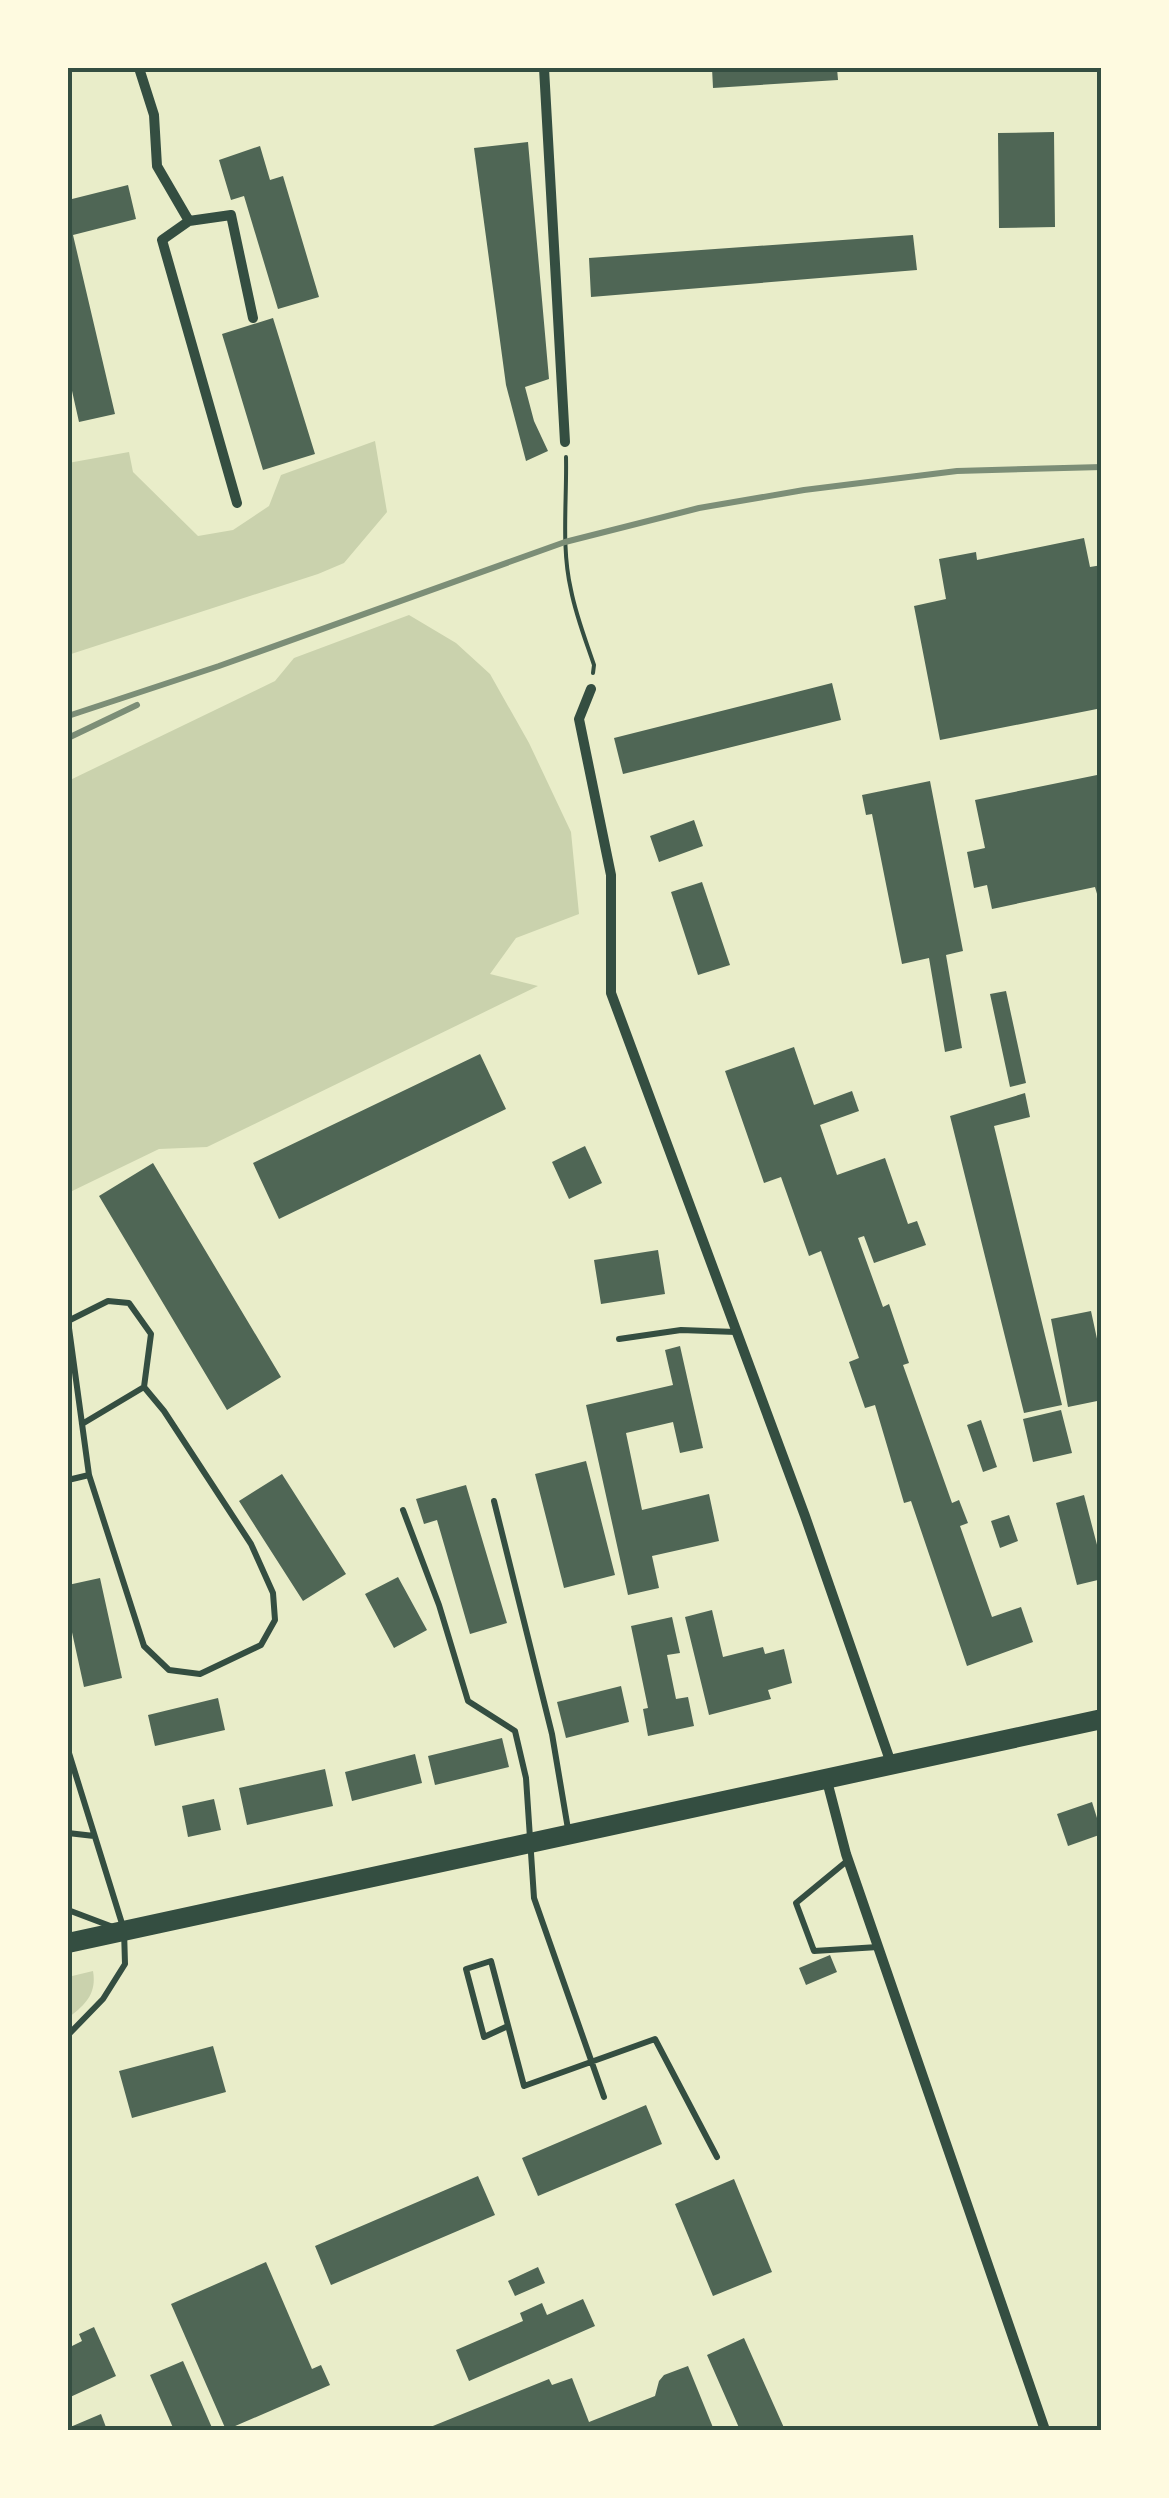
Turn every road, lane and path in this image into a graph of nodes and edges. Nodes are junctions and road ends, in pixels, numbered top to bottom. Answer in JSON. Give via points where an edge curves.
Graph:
{"nodes":[{"id":1,"x":139,"y":68,"type":"edge"},
{"id":2,"x":544,"y":68,"type":"edge"},
{"id":3,"x":188,"y":221,"type":"junction"},
{"id":4,"x":253,"y":318,"type":"dead end"},
{"id":5,"x":565,"y":442,"type":"joint"},
{"id":6,"x":237,"y":503,"type":"dead end"},
{"id":7,"x":591,"y":689,"type":"joint"},
{"id":8,"x":736,"y":1332,"type":"junction"},
{"id":9,"x":619,"y":1339,"type":"dead end"},
{"id":10,"x":144,"y":1387,"type":"junction"},
{"id":11,"x":82,"y":1424,"type":"junction"},
{"id":12,"x":89,"y":1474,"type":"junction"},
{"id":13,"x":68,"y":1480,"type":"edge"},
{"id":14,"x":494,"y":1501,"type":"dead end"},
{"id":15,"x":403,"y":1510,"type":"dead end"},
{"id":16,"x":1102,"y":1720,"type":"edge"},
{"id":17,"x":68,"y":1750,"type":"edge"},
{"id":18,"x":893,"y":1767,"type":"junction"},
{"id":19,"x":828,"y":1781,"type":"junction"},
{"id":20,"x":68,"y":1833,"type":"edge"},
{"id":21,"x":94,"y":1836,"type":"junction"},
{"id":22,"x":569,"y":1836,"type":"junction"},
{"id":23,"x":530,"y":1844,"type":"junction"},
{"id":24,"x":848,"y":1860,"type":"junction"},
{"id":25,"x":68,"y":1910,"type":"edge"},
{"id":26,"x":124,"y":1930,"type":"junction"},
{"id":27,"x":68,"y":1943,"type":"edge"},
{"id":28,"x":878,"y":1947,"type":"junction"},
{"id":29,"x":508,"y":2026,"type":"junction"},
{"id":30,"x":68,"y":2035,"type":"edge"},
{"id":31,"x":592,"y":2061,"type":"junction"},
{"id":32,"x":604,"y":2097,"type":"dead end"},
{"id":33,"x":717,"y":2157,"type":"dead end"},
{"id":34,"x":1045,"y":2430,"type":"edge"}],
"edges":[{"from":1,"to":3,"type":"street","via":[[154,115],[157,166]]},
{"from":2,"to":5,"type":"street"},
{"from":3,"to":4,"type":"street","via":[[231,215]]},
{"from":3,"to":6,"type":"street","via":[[162,240]]},
{"from":5,"to":7,"type":"path","via":[[565,542],[570,589],[594,665]]},
{"from":7,"to":8,"type":"street","via":[[579,718],[612,875],[611,993]]},
{"from":8,"to":9,"type":"lane","via":[[681,1330]]},
{"from":8,"to":18,"type":"street"},
{"from":10,"to":11,"type":"lane"},
{"from":10,"to":11,"type":"lane","via":[[151,1334],[129,1303],[108,1301],[68,1321]]},
{"from":10,"to":12,"type":"lane","via":[[251,1544],[273,1594],[276,1620],[261,1646],[200,1674],[169,1670],[144,1646]]},
{"from":11,"to":12,"type":"lane"},
{"from":12,"to":13,"type":"lane"},
{"from":14,"to":22,"type":"lane","via":[[552,1734]]},
{"from":15,"to":23,"type":"lane","via":[[468,1701],[515,1731]]},
{"from":16,"to":18,"type":"main road"},
{"from":17,"to":21,"type":"lane"},
{"from":18,"to":19,"type":"main road"},
{"from":19,"to":22,"type":"main road"},
{"from":19,"to":24,"type":"street"},
{"from":20,"to":21,"type":"lane"},
{"from":21,"to":26,"type":"lane"},
{"from":22,"to":23,"type":"main road"},
{"from":23,"to":26,"type":"main road"},
{"from":23,"to":31,"type":"lane","via":[[534,1898]]},
{"from":24,"to":28,"type":"street"},
{"from":24,"to":28,"type":"lane","via":[[796,1903],[814,1951]]},
{"from":25,"to":26,"type":"lane"},
{"from":26,"to":27,"type":"main road"},
{"from":26,"to":30,"type":"lane","via":[[125,1964]]},
{"from":28,"to":34,"type":"street"},
{"from":29,"to":29,"type":"lane","via":[[491,1962],[466,1969],[484,2037]]},
{"from":29,"to":31,"type":"lane","via":[[524,2086]]},
{"from":31,"to":32,"type":"lane"},
{"from":31,"to":33,"type":"lane","via":[[655,2039]]}]}
